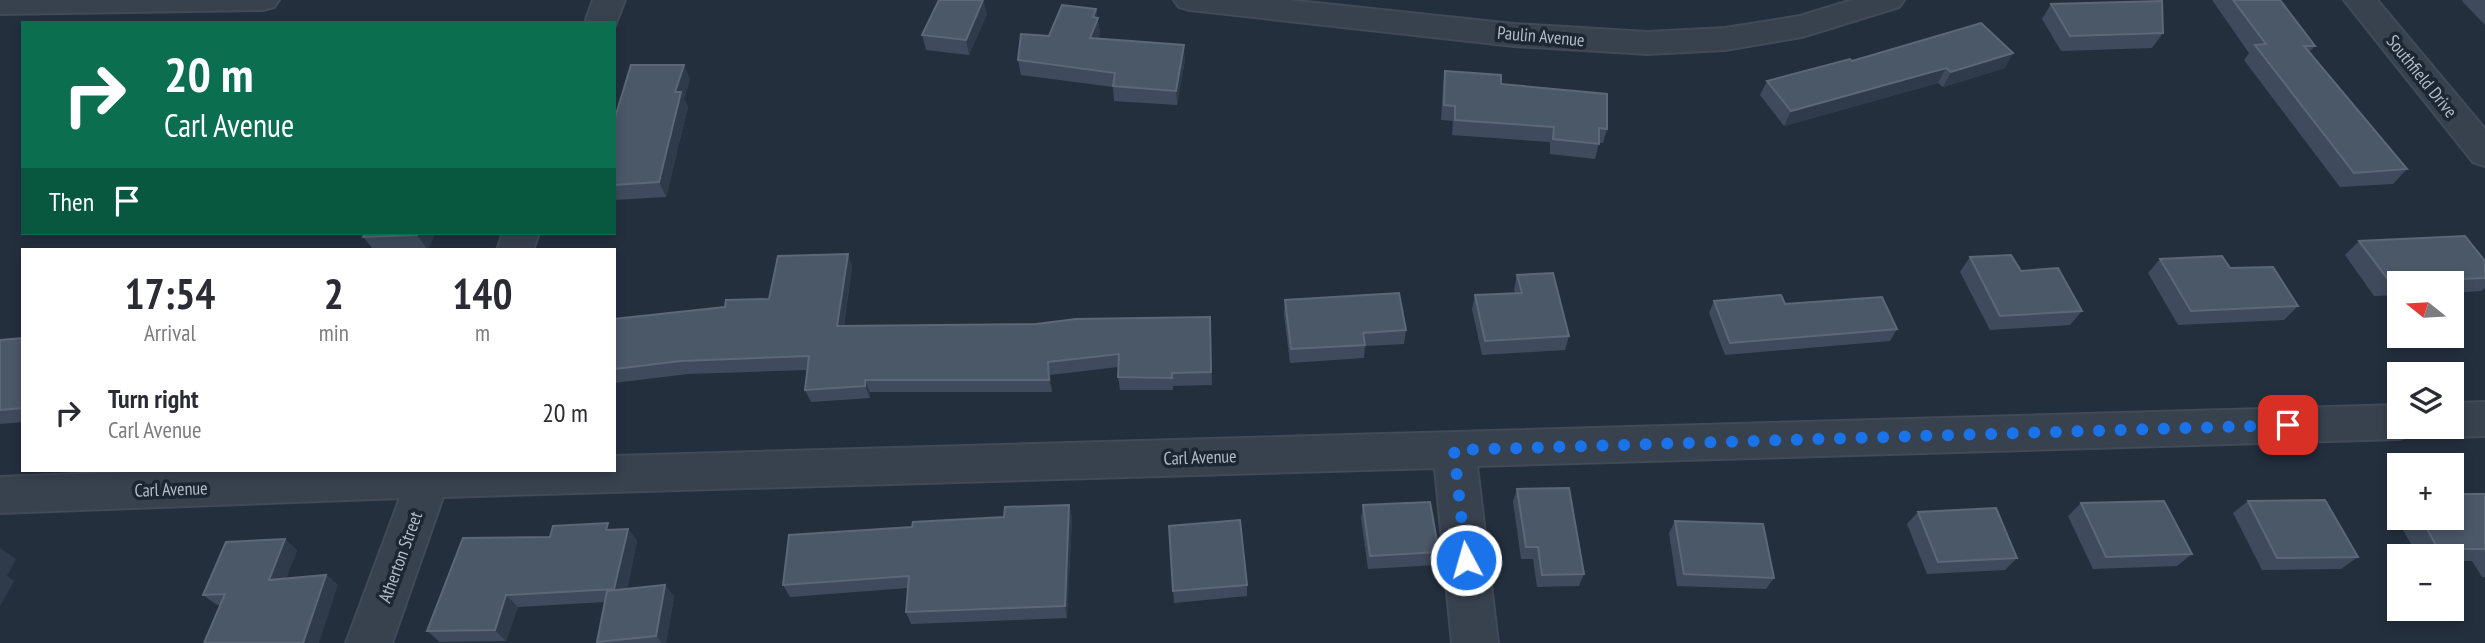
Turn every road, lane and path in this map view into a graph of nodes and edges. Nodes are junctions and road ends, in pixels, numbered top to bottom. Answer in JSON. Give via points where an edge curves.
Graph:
{"nodes":[{"id":1,"x":263,"y":0,"type":"edge"},
{"id":2,"x":609,"y":0,"type":"edge"},
{"id":3,"x":1190,"y":0,"type":"edge"},
{"id":4,"x":1888,"y":0,"type":"edge"},
{"id":5,"x":2360,"y":0,"type":"edge"},
{"id":6,"x":0,"y":4,"type":"edge"},
{"id":7,"x":602,"y":21,"type":"edge"},
{"id":8,"x":2485,"y":153,"type":"edge"},
{"id":9,"x":2485,"y":419,"type":"edge"},
{"id":10,"x":2464,"y":420,"type":"edge"},
{"id":11,"x":2387,"y":422,"type":"edge"},
{"id":12,"x":1454,"y":450,"type":"junction"},
{"id":13,"x":616,"y":470,"type":"edge"},
{"id":14,"x":553,"y":472,"type":"edge"},
{"id":15,"x":430,"y":475,"type":"edge"},
{"id":16,"x":0,"y":495,"type":"edge"},
{"id":17,"x":369,"y":643,"type":"edge"},
{"id":18,"x":1475,"y":643,"type":"edge"}],
"edges":[{"from":1,"to":6,"type":"street"},
{"from":2,"to":7,"type":"street"},
{"from":3,"to":4,"type":"street","name":"Paulin Avenue","via":[[1528,36],[1647,43],[1725,38],[1802,26]]},
{"from":5,"to":8,"type":"street","name":"Southfield Drive"},
{"from":9,"to":10,"type":"street"},
{"from":11,"to":12,"type":"street","name":"Carl Avenue"},
{"from":12,"to":13,"type":"street","name":"Carl Avenue"},
{"from":12,"to":18,"type":"street"},
{"from":14,"to":15,"type":"street","name":"Carl Avenue"},
{"from":15,"to":16,"type":"street","name":"Carl Avenue"},
{"from":15,"to":17,"type":"street","name":"Atherton Street"}]}
